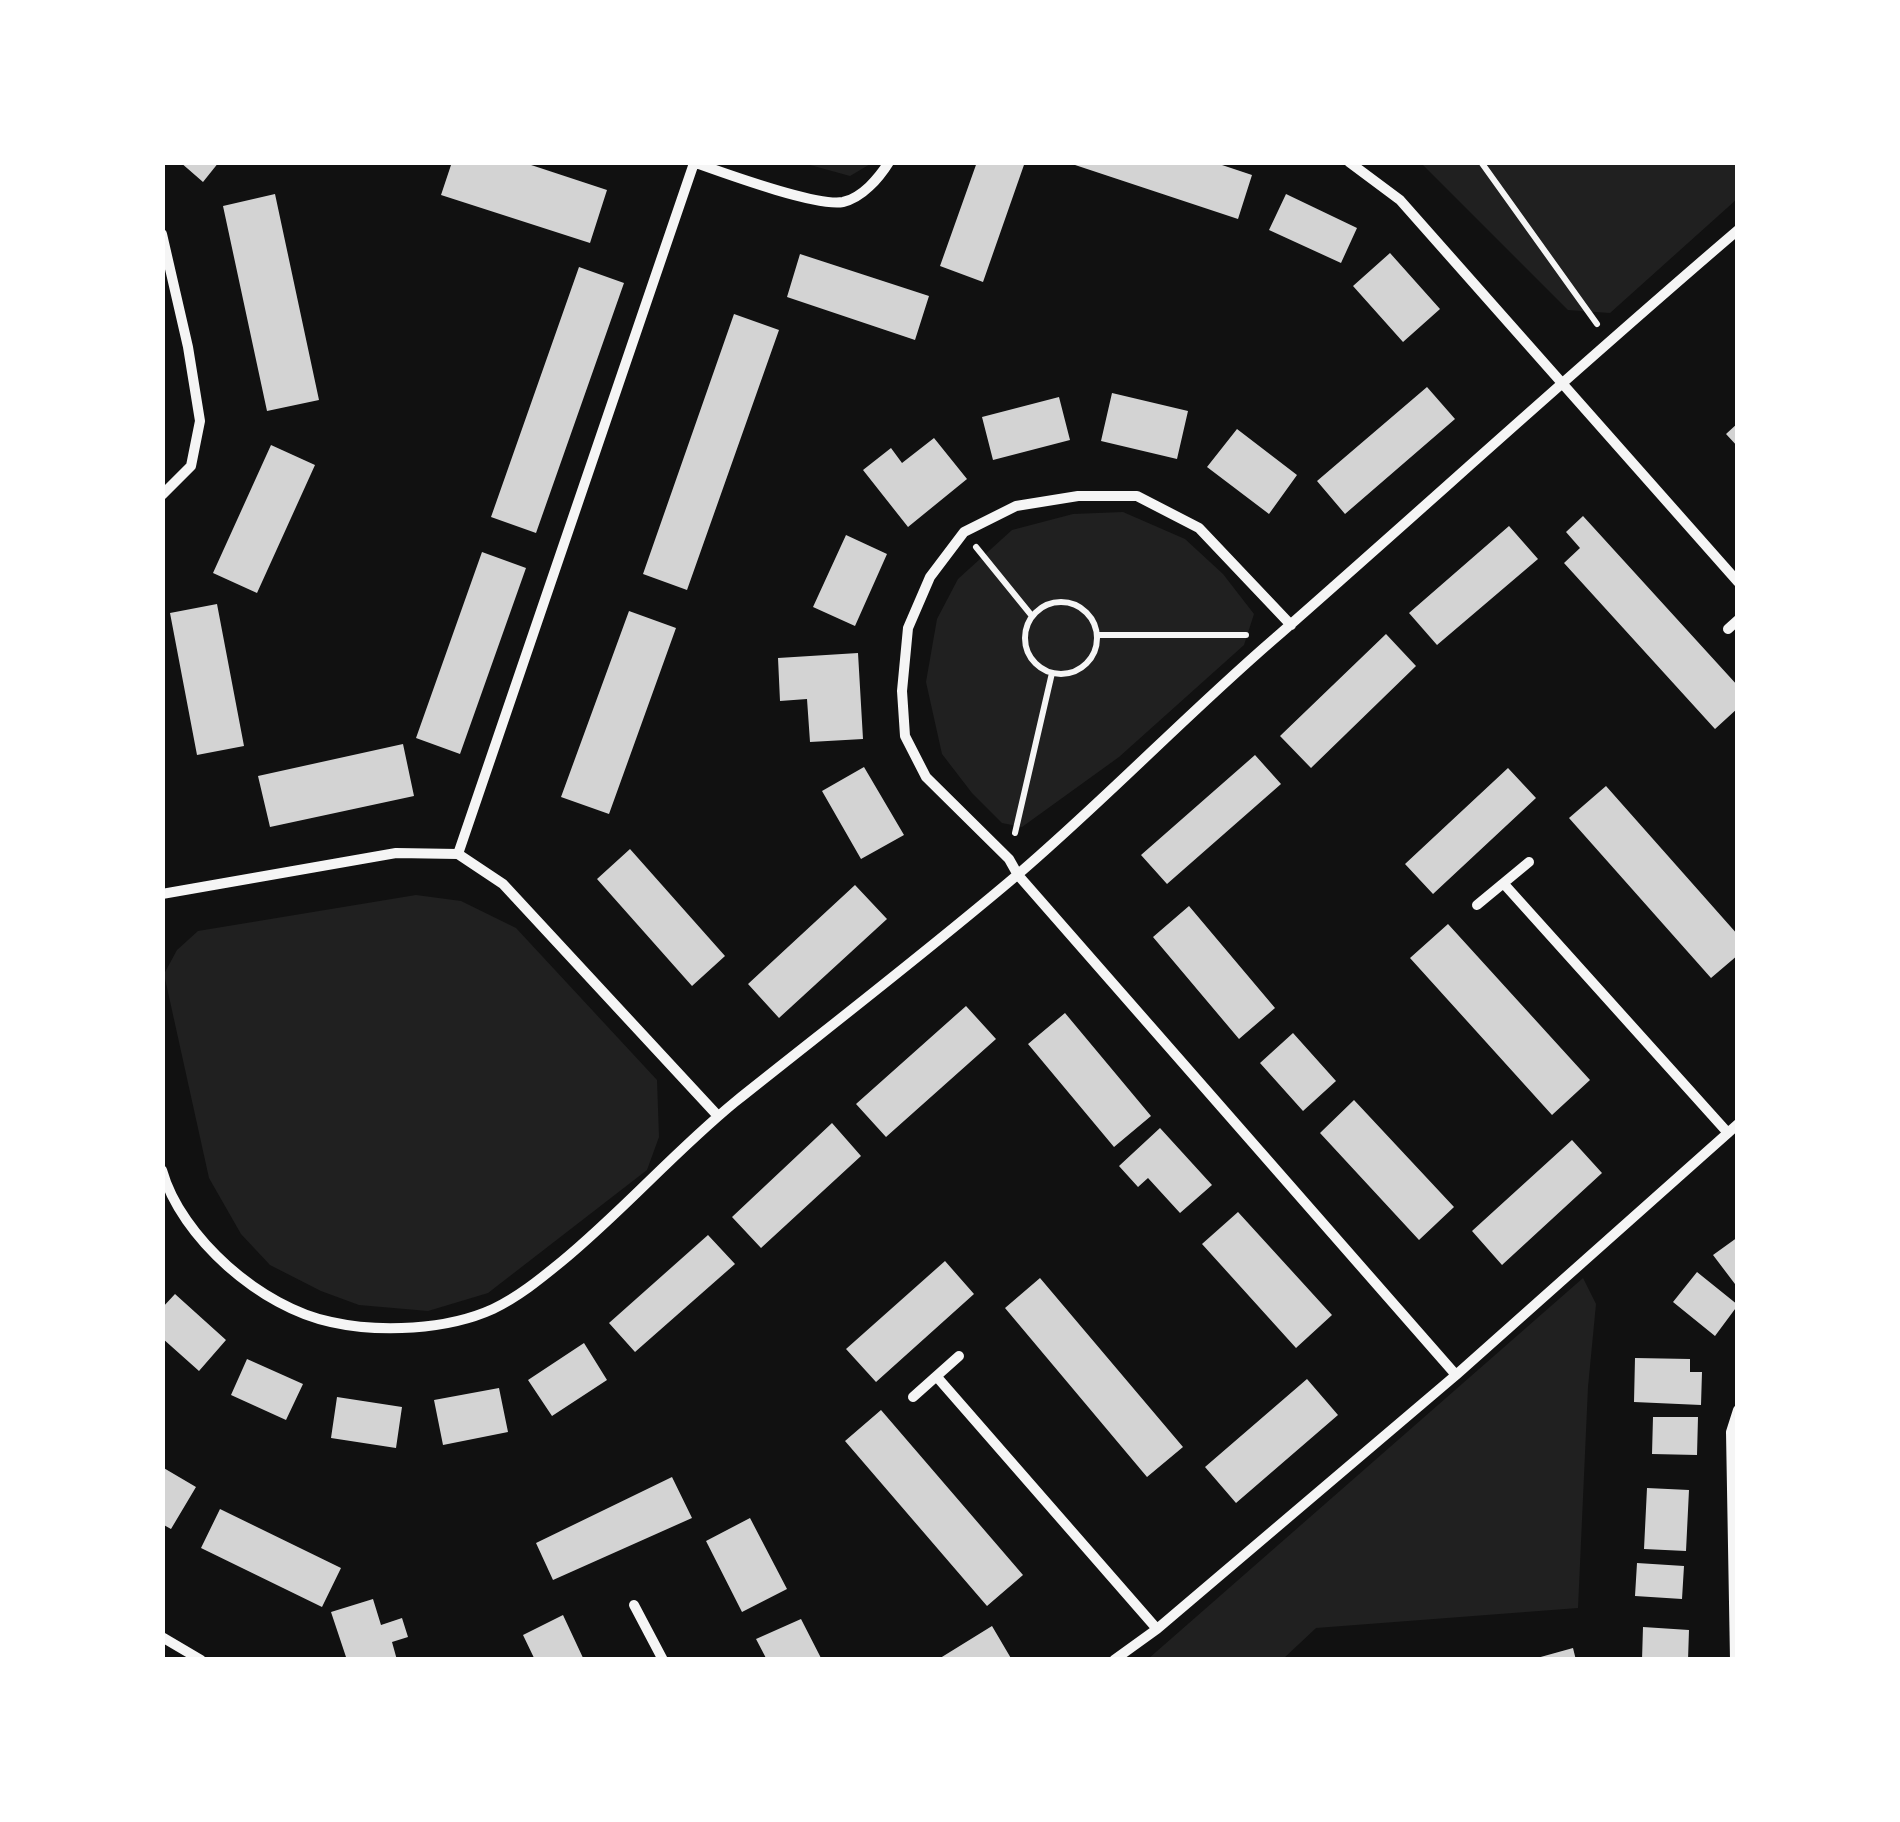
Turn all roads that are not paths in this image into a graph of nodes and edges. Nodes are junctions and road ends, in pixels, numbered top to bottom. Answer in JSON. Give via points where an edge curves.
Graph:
{"nodes":[{"id":1,"x":889,"y":162,"type":"edge"},
{"id":2,"x":1350,"y":162,"type":"edge"},
{"id":3,"x":694,"y":163,"type":"edge"},
{"id":4,"x":1738,"y":230,"type":"edge"},
{"id":5,"x":162,"y":234,"type":"edge"},
{"id":6,"x":1560,"y":383,"type":"junction"},
{"id":7,"x":162,"y":495,"type":"edge"},
{"id":8,"x":1738,"y":582,"type":"edge"},
{"id":9,"x":1738,"y":620,"type":"edge"},
{"id":10,"x":1291,"y":626,"type":"junction"},
{"id":11,"x":1728,"y":629,"type":"dead end"},
{"id":12,"x":458,"y":854,"type":"junction"},
{"id":13,"x":1529,"y":862,"type":"dead end"},
{"id":14,"x":1018,"y":874,"type":"junction"},
{"id":15,"x":1504,"y":884,"type":"junction"},
{"id":16,"x":162,"y":894,"type":"edge"},
{"id":17,"x":1478,"y":905,"type":"dead end"},
{"id":18,"x":718,"y":1116,"type":"junction"},
{"id":19,"x":1738,"y":1124,"type":"edge"},
{"id":20,"x":1728,"y":1132,"type":"junction"},
{"id":21,"x":162,"y":1170,"type":"edge"},
{"id":22,"x":959,"y":1356,"type":"dead end"},
{"id":23,"x":1456,"y":1375,"type":"junction"},
{"id":24,"x":937,"y":1377,"type":"junction"},
{"id":25,"x":913,"y":1398,"type":"dead end"},
{"id":26,"x":1738,"y":1410,"type":"edge"},
{"id":27,"x":634,"y":1605,"type":"dead end"},
{"id":28,"x":1158,"y":1629,"type":"junction"},
{"id":29,"x":162,"y":1637,"type":"edge"},
{"id":30,"x":201,"y":1660,"type":"edge"},
{"id":31,"x":663,"y":1660,"type":"edge"},
{"id":32,"x":1114,"y":1660,"type":"edge"},
{"id":33,"x":1735,"y":1660,"type":"edge"}],
"edges":[{"from":1,"to":3,"type":"street","via":[[859,196],[842,202],[811,200]]},
{"from":2,"to":6,"type":"street","via":[[1400,200]]},
{"from":3,"to":12,"type":"street"},
{"from":4,"to":6,"type":"street"},
{"from":5,"to":7,"type":"street","via":[[200,422],[190,466]]},
{"from":6,"to":8,"type":"street"},
{"from":6,"to":10,"type":"street"},
{"from":9,"to":11,"type":"street"},
{"from":10,"to":14,"type":"street"},
{"from":10,"to":14,"type":"street","via":[[1199,528],[1137,496],[1016,506],[964,532],[930,577],[908,628],[905,736],[926,777]]},
{"from":12,"to":16,"type":"street","via":[[396,853]]},
{"from":12,"to":18,"type":"street","via":[[503,884]]},
{"from":13,"to":15,"type":"street"},
{"from":14,"to":18,"type":"street"},
{"from":14,"to":23,"type":"street"},
{"from":15,"to":17,"type":"street"},
{"from":15,"to":20,"type":"street"},
{"from":18,"to":21,"type":"street","via":[[528,1289],[454,1323],[327,1322],[257,1290],[195,1232]]},
{"from":19,"to":20,"type":"street"},
{"from":20,"to":23,"type":"street"},
{"from":22,"to":24,"type":"street"},
{"from":23,"to":28,"type":"street"},
{"from":24,"to":25,"type":"street"},
{"from":24,"to":28,"type":"street"},
{"from":26,"to":33,"type":"street","via":[[1731,1432]]},
{"from":27,"to":31,"type":"street"},
{"from":28,"to":32,"type":"street"},
{"from":29,"to":30,"type":"street"}]}
